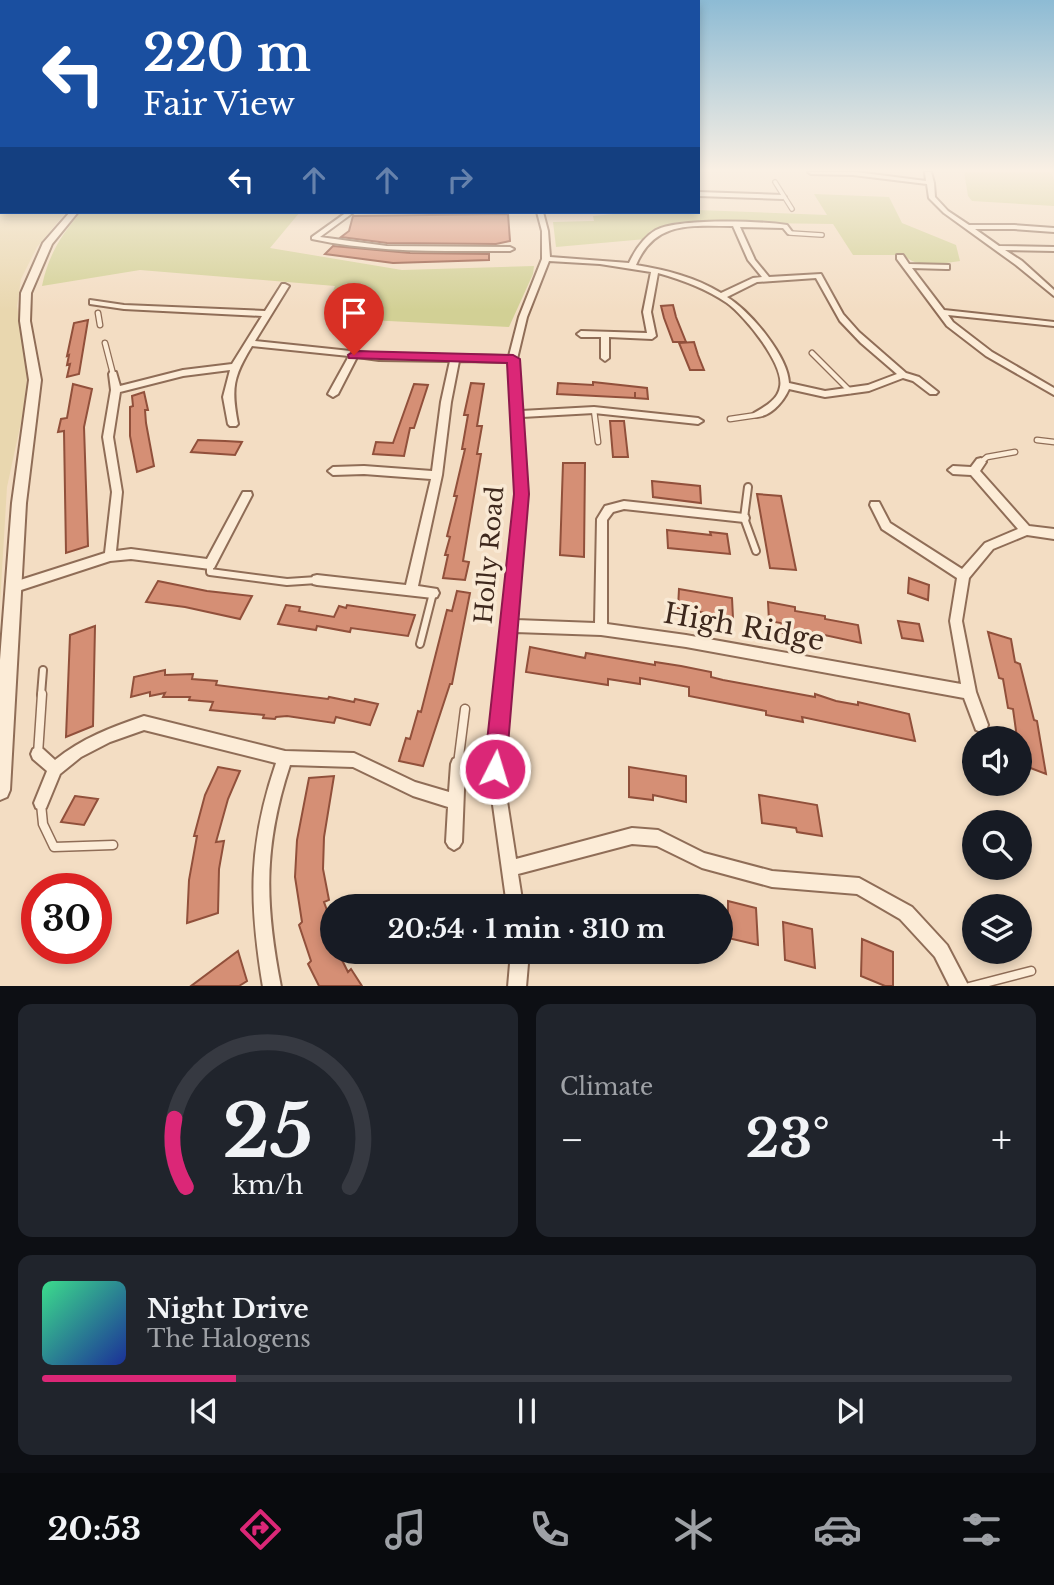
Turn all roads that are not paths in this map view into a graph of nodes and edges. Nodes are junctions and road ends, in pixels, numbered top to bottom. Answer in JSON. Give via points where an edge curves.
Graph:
{"nodes":[{"id":1,"x":69,"y":218,"type":"edge"},
{"id":2,"x":342,"y":218,"type":"edge"},
{"id":3,"x":541,"y":218,"type":"edge"},
{"id":4,"x":957,"y":218,"type":"edge"},
{"id":5,"x":736,"y":226,"type":"junction"},
{"id":6,"x":968,"y":227,"type":"junction"},
{"id":7,"x":1054,"y":230,"type":"edge"},
{"id":8,"x":790,"y":233,"type":"joint"},
{"id":9,"x":822,"y":236,"type":"dead end"},
{"id":10,"x":998,"y":248,"type":"junction"},
{"id":11,"x":510,"y":249,"type":"dead end"},
{"id":12,"x":1054,"y":249,"type":"edge"},
{"id":13,"x":900,"y":257,"type":"dead end"},
{"id":14,"x":546,"y":259,"type":"junction"},
{"id":15,"x":908,"y":266,"type":"junction"},
{"id":16,"x":631,"y":267,"type":"junction"},
{"id":17,"x":946,"y":267,"type":"dead end"},
{"id":18,"x":655,"y":272,"type":"junction"},
{"id":19,"x":766,"y":278,"type":"junction"},
{"id":20,"x":285,"y":286,"type":"dead end"},
{"id":21,"x":1054,"y":294,"type":"edge"},
{"id":22,"x":720,"y":297,"type":"junction"},
{"id":23,"x":93,"y":302,"type":"dead end"},
{"id":24,"x":107,"y":305,"type":"junction"},
{"id":25,"x":940,"y":312,"type":"junction"},
{"id":26,"x":98,"y":313,"type":"joint"},
{"id":27,"x":268,"y":314,"type":"junction"},
{"id":28,"x":1054,"y":324,"type":"edge"},
{"id":29,"x":100,"y":325,"type":"dead end"},
{"id":30,"x":581,"y":334,"type":"dead end"},
{"id":31,"x":605,"y":335,"type":"junction"},
{"id":32,"x":105,"y":343,"type":"dead end"},
{"id":33,"x":250,"y":343,"type":"junction"},
{"id":34,"x":812,"y":353,"type":"dead end"},
{"id":35,"x":354,"y":355,"type":"junction"},
{"id":36,"x":455,"y":358,"type":"junction"},
{"id":37,"x":605,"y":358,"type":"dead end"},
{"id":38,"x":513,"y":359,"type":"junction"},
{"id":39,"x":235,"y":368,"type":"junction"},
{"id":40,"x":113,"y":374,"type":"joint"},
{"id":41,"x":903,"y":374,"type":"junction"},
{"id":42,"x":787,"y":386,"type":"junction"},
{"id":43,"x":116,"y":390,"type":"junction"},
{"id":44,"x":850,"y":391,"type":"junction"},
{"id":45,"x":1054,"y":391,"type":"edge"},
{"id":46,"x":933,"y":392,"type":"dead end"},
{"id":47,"x":333,"y":394,"type":"dead end"},
{"id":48,"x":674,"y":407,"type":"dead end"},
{"id":49,"x":594,"y":410,"type":"junction"},
{"id":50,"x":518,"y":414,"type":"junction"},
{"id":51,"x":757,"y":415,"type":"joint"},
{"id":52,"x":730,"y":419,"type":"dead end"},
{"id":53,"x":675,"y":420,"type":"junction"},
{"id":54,"x":698,"y":421,"type":"dead end"},
{"id":55,"x":233,"y":424,"type":"dead end"},
{"id":56,"x":1037,"y":440,"type":"dead end"},
{"id":57,"x":598,"y":442,"type":"dead end"},
{"id":58,"x":1054,"y":442,"type":"edge"},
{"id":59,"x":1015,"y":452,"type":"dead end"},
{"id":60,"x":977,"y":467,"type":"junction"},
{"id":61,"x":953,"y":470,"type":"dead end"},
{"id":62,"x":333,"y":471,"type":"dead end"},
{"id":63,"x":437,"y":474,"type":"junction"},
{"id":64,"x":748,"y":487,"type":"dead end"},
{"id":65,"x":247,"y":495,"type":"dead end"},
{"id":66,"x":876,"y":505,"type":"dead end"},
{"id":67,"x":744,"y":518,"type":"junction"},
{"id":68,"x":1026,"y":530,"type":"junction"},
{"id":69,"x":1054,"y":534,"type":"edge"},
{"id":70,"x":756,"y":551,"type":"dead end"},
{"id":71,"x":110,"y":556,"type":"junction"},
{"id":72,"x":210,"y":564,"type":"junction"},
{"id":73,"x":963,"y":576,"type":"junction"},
{"id":74,"x":317,"y":580,"type":"joint"},
{"id":75,"x":15,"y":587,"type":"junction"},
{"id":76,"x":411,"y":590,"type":"junction"},
{"id":77,"x":433,"y":593,"type":"joint"},
{"id":78,"x":508,"y":626,"type":"junction"},
{"id":79,"x":601,"y":629,"type":"junction"},
{"id":80,"x":420,"y":644,"type":"dead end"},
{"id":81,"x":43,"y":670,"type":"dead end"},
{"id":82,"x":969,"y":692,"type":"junction"},
{"id":83,"x":465,"y":709,"type":"dead end"},
{"id":84,"x":982,"y":725,"type":"dead end"},
{"id":85,"x":38,"y":754,"type":"joint"},
{"id":86,"x":285,"y":758,"type":"junction"},
{"id":87,"x":458,"y":764,"type":"joint"},
{"id":88,"x":55,"y":769,"type":"junction"},
{"id":89,"x":0,"y":790,"type":"edge"},
{"id":90,"x":454,"y":801,"type":"junction"},
{"id":91,"x":41,"y":803,"type":"joint"},
{"id":92,"x":454,"y":842,"type":"dead end"},
{"id":93,"x":113,"y":845,"type":"dead end"},
{"id":94,"x":512,"y":868,"type":"junction"},
{"id":95,"x":515,"y":894,"type":"edge"},
{"id":96,"x":519,"y":964,"type":"edge"},
{"id":97,"x":1031,"y":971,"type":"dead end"},
{"id":98,"x":272,"y":986,"type":"edge"},
{"id":99,"x":517,"y":986,"type":"edge"},
{"id":100,"x":960,"y":986,"type":"edge"},
{"id":101,"x":969,"y":986,"type":"edge"}],
"edges":[{"from":1,"to":75,"type":"street","via":[[48,243],[26,293],[25,321],[35,380],[19,503]]},
{"from":2,"to":11,"type":"street","via":[[314,238],[384,248]]},
{"from":3,"to":14,"type":"street","name":"Holly Road"},
{"from":4,"to":6,"type":"street"},
{"from":5,"to":8,"type":"street","via":[[785,226]]},
{"from":5,"to":16,"type":"street","via":[[665,228],[636,252]]},
{"from":5,"to":19,"type":"street"},
{"from":6,"to":7,"type":"street"},
{"from":6,"to":10,"type":"street"},
{"from":8,"to":9,"type":"lane"},
{"from":10,"to":12,"type":"street"},
{"from":10,"to":21,"type":"street"},
{"from":13,"to":15,"type":"street"},
{"from":14,"to":16,"type":"street"},
{"from":14,"to":38,"type":"street","name":"Holly Road","via":[[523,317]]},
{"from":15,"to":17,"type":"street"},
{"from":15,"to":25,"type":"street"},
{"from":16,"to":18,"type":"street"},
{"from":18,"to":22,"type":"street","via":[[682,278]]},
{"from":18,"to":31,"type":"street","via":[[647,312],[652,336]]},
{"from":19,"to":22,"type":"street"},
{"from":19,"to":41,"type":"street","via":[[818,276],[845,322]]},
{"from":20,"to":27,"type":"street"},
{"from":22,"to":42,"type":"street","via":[[752,322],[782,367]]},
{"from":23,"to":24,"type":"street"},
{"from":24,"to":26,"type":"street"},
{"from":24,"to":27,"type":"street"},
{"from":25,"to":28,"type":"street"},
{"from":25,"to":45,"type":"street","via":[[989,354]]},
{"from":26,"to":29,"type":"lane"},
{"from":27,"to":33,"type":"street"},
{"from":30,"to":31,"type":"street"},
{"from":31,"to":37,"type":"street"},
{"from":32,"to":40,"type":"lane"},
{"from":33,"to":35,"type":"street"},
{"from":33,"to":39,"type":"street"},
{"from":34,"to":44,"type":"lane"},
{"from":35,"to":36,"type":"street"},
{"from":35,"to":47,"type":"street"},
{"from":36,"to":38,"type":"street"},
{"from":36,"to":63,"type":"street"},
{"from":38,"to":50,"type":"street","name":"Holly Road"},
{"from":39,"to":43,"type":"street","via":[[183,373]]},
{"from":39,"to":55,"type":"street","via":[[228,397]]},
{"from":40,"to":43,"type":"street"},
{"from":41,"to":44,"type":"street"},
{"from":41,"to":46,"type":"street"},
{"from":42,"to":44,"type":"street","via":[[825,394]]},
{"from":42,"to":51,"type":"street","via":[[782,399]]},
{"from":43,"to":71,"type":"street","via":[[108,437],[117,492]]},
{"from":48,"to":53,"type":"street"},
{"from":49,"to":50,"type":"street"},
{"from":49,"to":53,"type":"street"},
{"from":49,"to":57,"type":"lane"},
{"from":50,"to":78,"type":"street","name":"Holly Road","via":[[522,494]]},
{"from":51,"to":52,"type":"lane"},
{"from":53,"to":54,"type":"street"},
{"from":56,"to":58,"type":"lane"},
{"from":59,"to":60,"type":"lane","via":[[986,457]]},
{"from":60,"to":61,"type":"street"},
{"from":60,"to":68,"type":"street"},
{"from":62,"to":63,"type":"street"},
{"from":63,"to":76,"type":"street"},
{"from":64,"to":67,"type":"lane"},
{"from":65,"to":72,"type":"street"},
{"from":66,"to":73,"type":"street","via":[[886,526]]},
{"from":67,"to":70,"type":"lane"},
{"from":67,"to":79,"type":"street","via":[[624,505],[609,509],[603,519]]},
{"from":68,"to":69,"type":"street"},
{"from":68,"to":73,"type":"street","via":[[989,546]]},
{"from":71,"to":72,"type":"street","via":[[131,554]]},
{"from":71,"to":75,"type":"street"},
{"from":72,"to":74,"type":"lane","via":[[210,572],[287,582]]},
{"from":73,"to":82,"type":"street","via":[[956,621]]},
{"from":74,"to":76,"type":"street"},
{"from":75,"to":89,"type":"street"},
{"from":76,"to":77,"type":"street"},
{"from":77,"to":80,"type":"lane"},
{"from":78,"to":79,"type":"street","name":"High Ridge"},
{"from":78,"to":94,"type":"street","name":"Holly Road","via":[[495,769]]},
{"from":79,"to":82,"type":"street","name":"High Ridge"},
{"from":81,"to":85,"type":"lane"},
{"from":82,"to":84,"type":"street"},
{"from":83,"to":87,"type":"lane"},
{"from":85,"to":88,"type":"street"},
{"from":86,"to":88,"type":"street","via":[[144,723],[76,752]]},
{"from":86,"to":90,"type":"street","via":[[354,760],[413,789]]},
{"from":86,"to":98,"type":"street","via":[[272,792],[260,853],[260,926]]},
{"from":87,"to":90,"type":"street"},
{"from":88,"to":91,"type":"street"},
{"from":90,"to":92,"type":"street"},
{"from":91,"to":93,"type":"lane","via":[[43,824],[54,847]]},
{"from":94,"to":95,"type":"street","name":"Holly Road"},
{"from":94,"to":100,"type":"street","via":[[632,836],[658,838],[702,860],[772,879],[859,886],[906,913],[941,951]]},
{"from":96,"to":99,"type":"street"},
{"from":97,"to":101,"type":"lane"}]}
